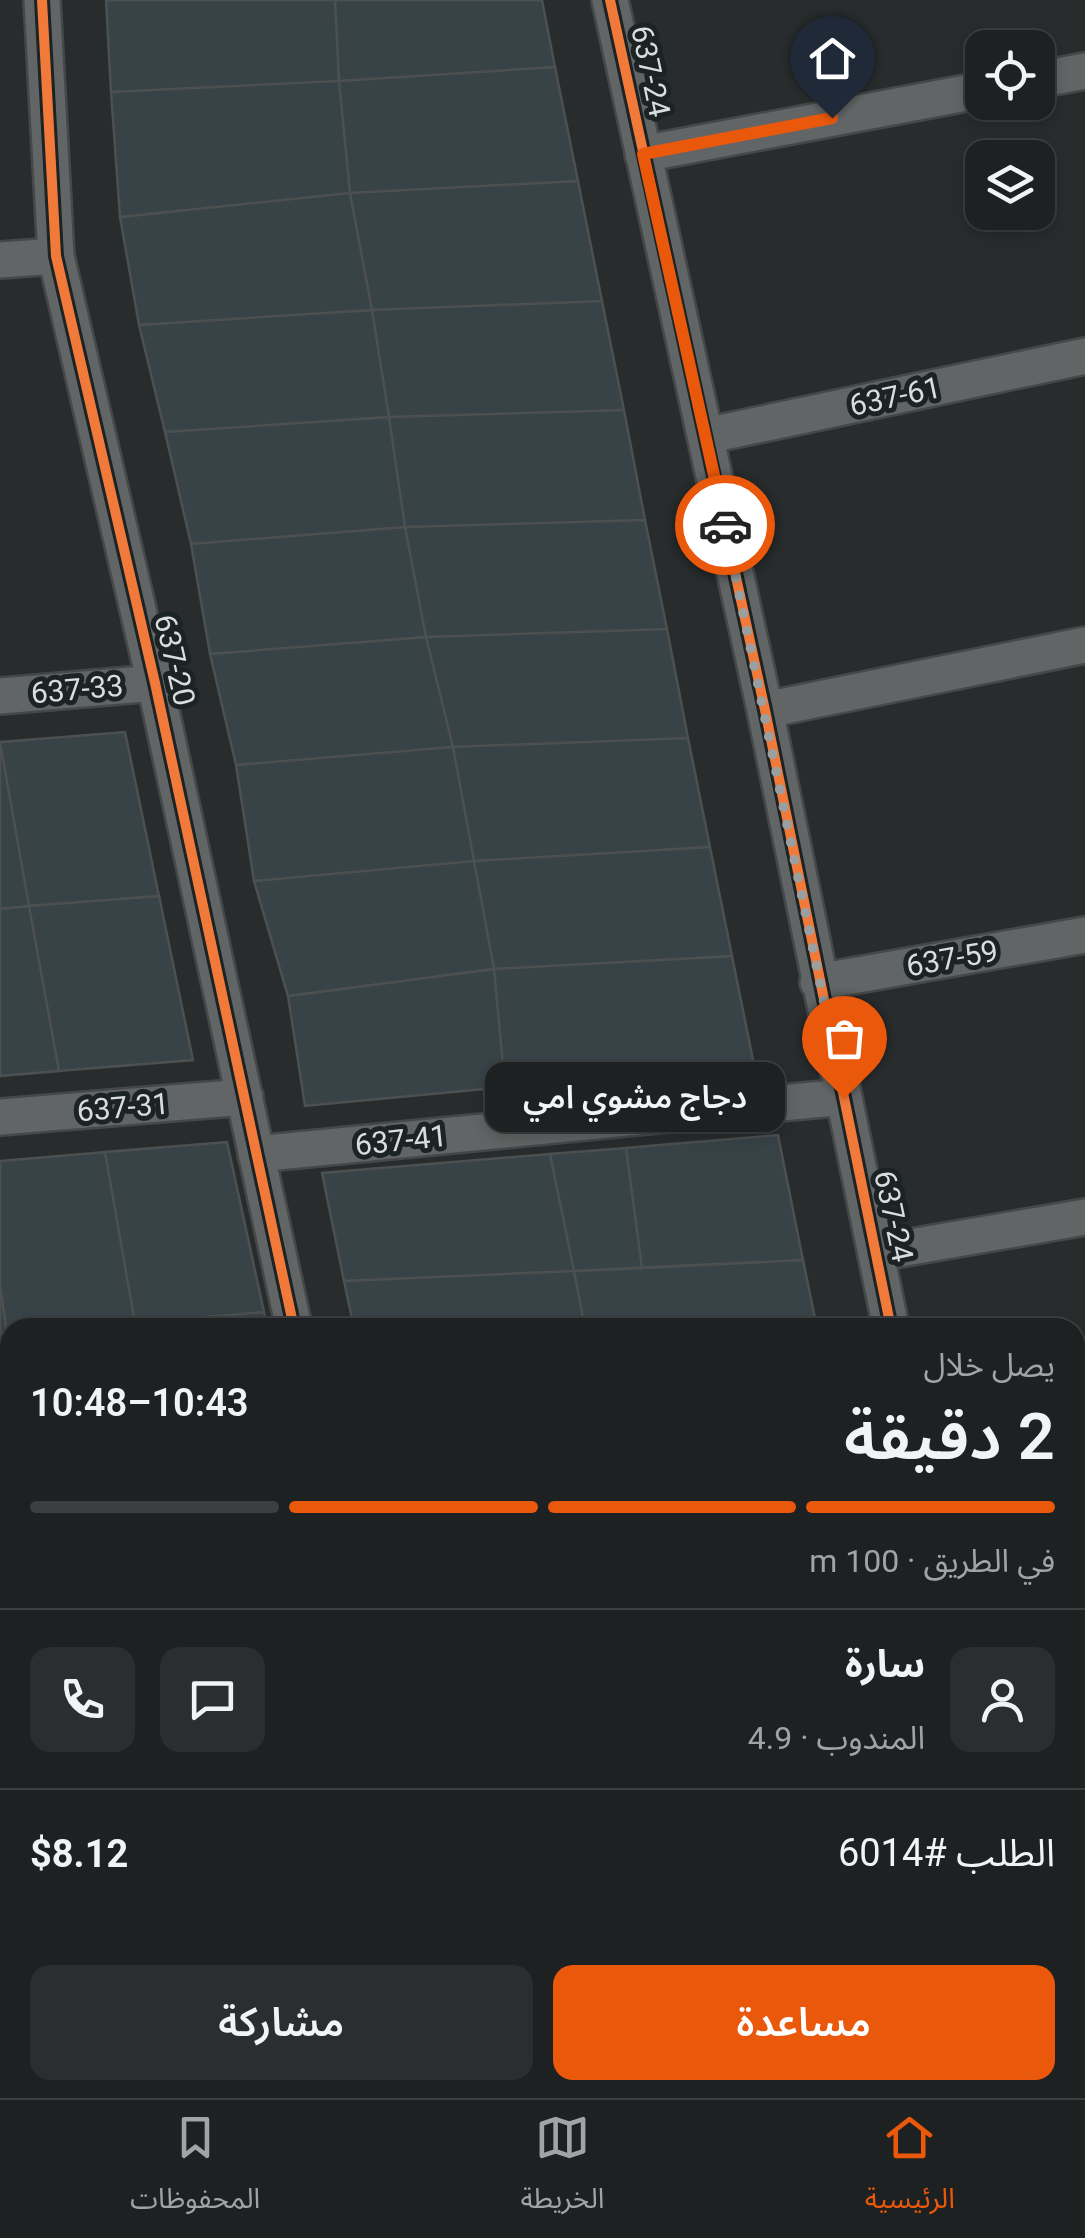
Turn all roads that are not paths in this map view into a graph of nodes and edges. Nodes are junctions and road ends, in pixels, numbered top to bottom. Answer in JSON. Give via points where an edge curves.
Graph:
{"nodes":[{"id":1,"x":42,"y":0,"type":"edge"},
{"id":2,"x":610,"y":0,"type":"edge"},
{"id":3,"x":1085,"y":70,"type":"edge"},
{"id":4,"x":1055,"y":76,"type":"edge"},
{"id":5,"x":965,"y":93,"type":"edge"},
{"id":6,"x":643,"y":154,"type":"junction"},
{"id":7,"x":56,"y":256,"type":"junction"},
{"id":8,"x":0,"y":260,"type":"edge"},
{"id":9,"x":1085,"y":356,"type":"edge"},
{"id":10,"x":705,"y":436,"type":"junction"},
{"id":11,"x":1085,"y":645,"type":"edge"},
{"id":12,"x":155,"y":683,"type":"junction"},
{"id":13,"x":0,"y":696,"type":"edge"},
{"id":14,"x":765,"y":710,"type":"junction"},
{"id":15,"x":1085,"y":935,"type":"edge"},
{"id":16,"x":818,"y":982,"type":"junction"},
{"id":17,"x":245,"y":1098,"type":"junction"},
{"id":18,"x":844,"y":1098,"type":"junction"},
{"id":19,"x":0,"y":1117,"type":"edge"},
{"id":20,"x":256,"y":1154,"type":"junction"},
{"id":21,"x":1085,"y":1218,"type":"edge"},
{"id":22,"x":876,"y":1253,"type":"junction"},
{"id":23,"x":292,"y":1318,"type":"edge"},
{"id":24,"x":889,"y":1318,"type":"edge"}],
"edges":[{"from":1,"to":7,"type":"street","name":"637-20"},
{"from":2,"to":6,"type":"street","name":"637-24"},
{"from":3,"to":4,"type":"street"},
{"from":5,"to":6,"type":"street"},
{"from":6,"to":10,"type":"street","name":"637-24"},
{"from":7,"to":8,"type":"street"},
{"from":7,"to":12,"type":"street","name":"637-20"},
{"from":9,"to":10,"type":"street","name":"637-61"},
{"from":10,"to":14,"type":"street","name":"637-24"},
{"from":11,"to":14,"type":"street"},
{"from":12,"to":13,"type":"street","name":"637-33"},
{"from":12,"to":17,"type":"street","name":"637-20"},
{"from":14,"to":16,"type":"street","name":"637-24"},
{"from":15,"to":16,"type":"street","name":"637-59"},
{"from":16,"to":18,"type":"street","name":"637-24"},
{"from":17,"to":19,"type":"street","name":"637-31"},
{"from":17,"to":20,"type":"street","name":"637-20"},
{"from":18,"to":20,"type":"street","name":"637-41"},
{"from":18,"to":22,"type":"street","name":"637-24"},
{"from":20,"to":23,"type":"street","name":"637-20"},
{"from":21,"to":22,"type":"street"},
{"from":22,"to":24,"type":"street","name":"637-24"}]}
